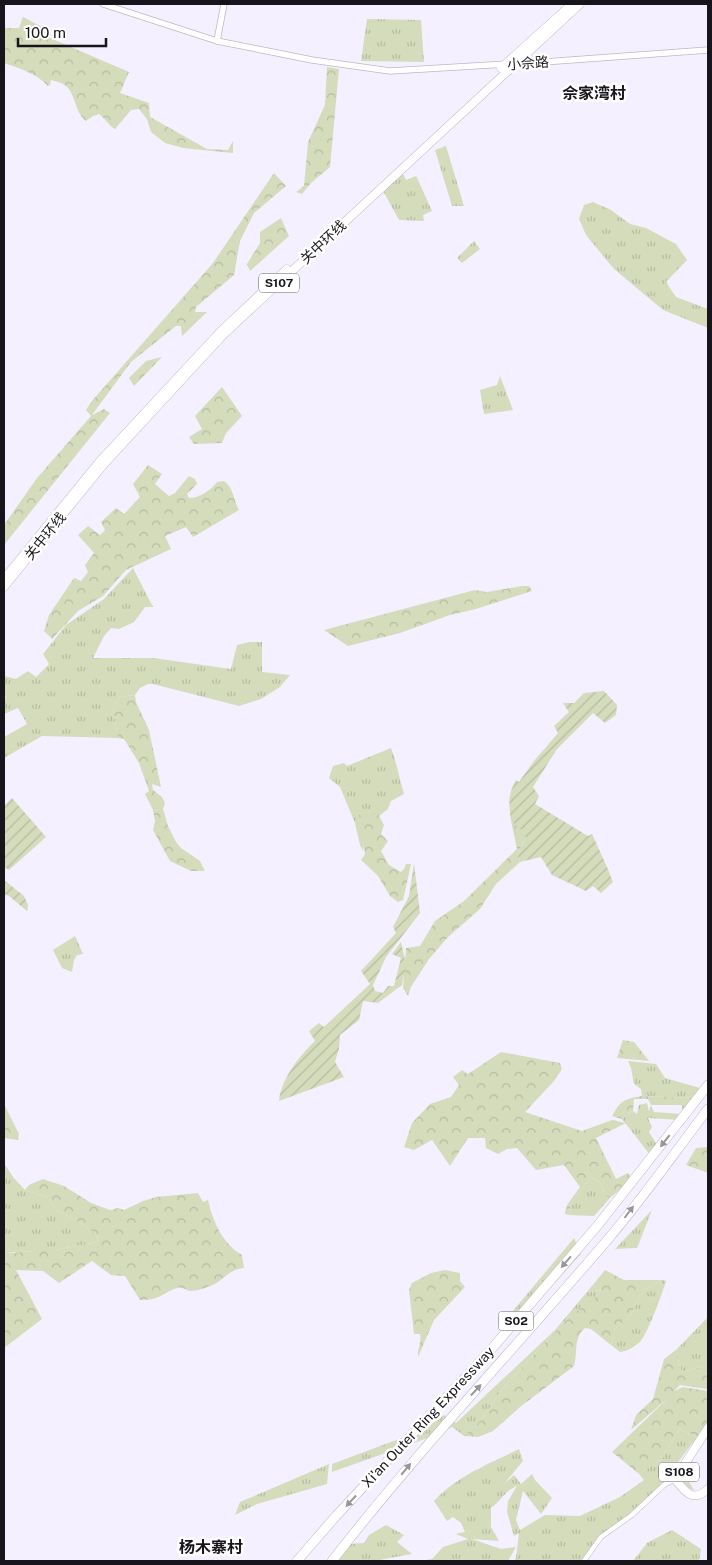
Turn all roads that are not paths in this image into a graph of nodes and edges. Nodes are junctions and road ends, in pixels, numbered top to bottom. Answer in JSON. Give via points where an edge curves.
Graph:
{"nodes":[{"id":1,"x":103,"y":4,"type":"edge"},
{"id":2,"x":224,"y":4,"type":"edge"},
{"id":3,"x":572,"y":4,"type":"edge"},
{"id":4,"x":580,"y":4,"type":"edge"},
{"id":5,"x":217,"y":41,"type":"junction"},
{"id":6,"x":708,"y":50,"type":"edge"},
{"id":7,"x":509,"y":64,"type":"junction"},
{"id":8,"x":4,"y":579,"type":"edge"},
{"id":9,"x":4,"y":587,"type":"edge"},
{"id":10,"x":708,"y":1085,"type":"edge"},
{"id":11,"x":708,"y":1109,"type":"edge"},
{"id":12,"x":708,"y":1428,"type":"edge"},
{"id":13,"x":675,"y":1479,"type":"junction"},
{"id":14,"x":708,"y":1489,"type":"edge"},
{"id":15,"x":297,"y":1561,"type":"edge"},
{"id":16,"x":332,"y":1561,"type":"edge"},
{"id":17,"x":584,"y":1561,"type":"edge"}],
"edges":[{"from":1,"to":5,"type":"street","name":"小佘路"},
{"from":2,"to":5,"type":"street"},
{"from":3,"to":7,"type":"main road","name":"关中环线","number":"S107"},
{"from":4,"to":7,"type":"main road","name":"关中环线","number":"S107"},
{"from":5,"to":7,"type":"street","name":"小佘路","via":[[390,71]]},
{"from":6,"to":7,"type":"street","name":"小佘路"},
{"from":7,"to":8,"type":"main road","name":"关中环线","number":"S107","via":[[220,331],[100,461]]},
{"from":7,"to":9,"type":"main road","name":"关中环线","number":"S107","via":[[224,334],[104,464]]},
{"from":10,"to":15,"type":"highway","name":"Xi'an Outer Ring Expressway","number":"S02","one_way":true,"via":[[598,1225],[489,1352]]},
{"from":16,"to":11,"type":"highway","name":"Xi'an Outer Ring Expressway","number":"S02","one_way":true,"via":[[443,1426],[599,1250]]},
{"from":12,"to":13,"type":"main road","number":"S108"},
{"from":13,"to":14,"type":"main road","number":"S108","via":[[692,1496],[701,1496]]},
{"from":13,"to":17,"type":"street","via":[[601,1538]]}]}
